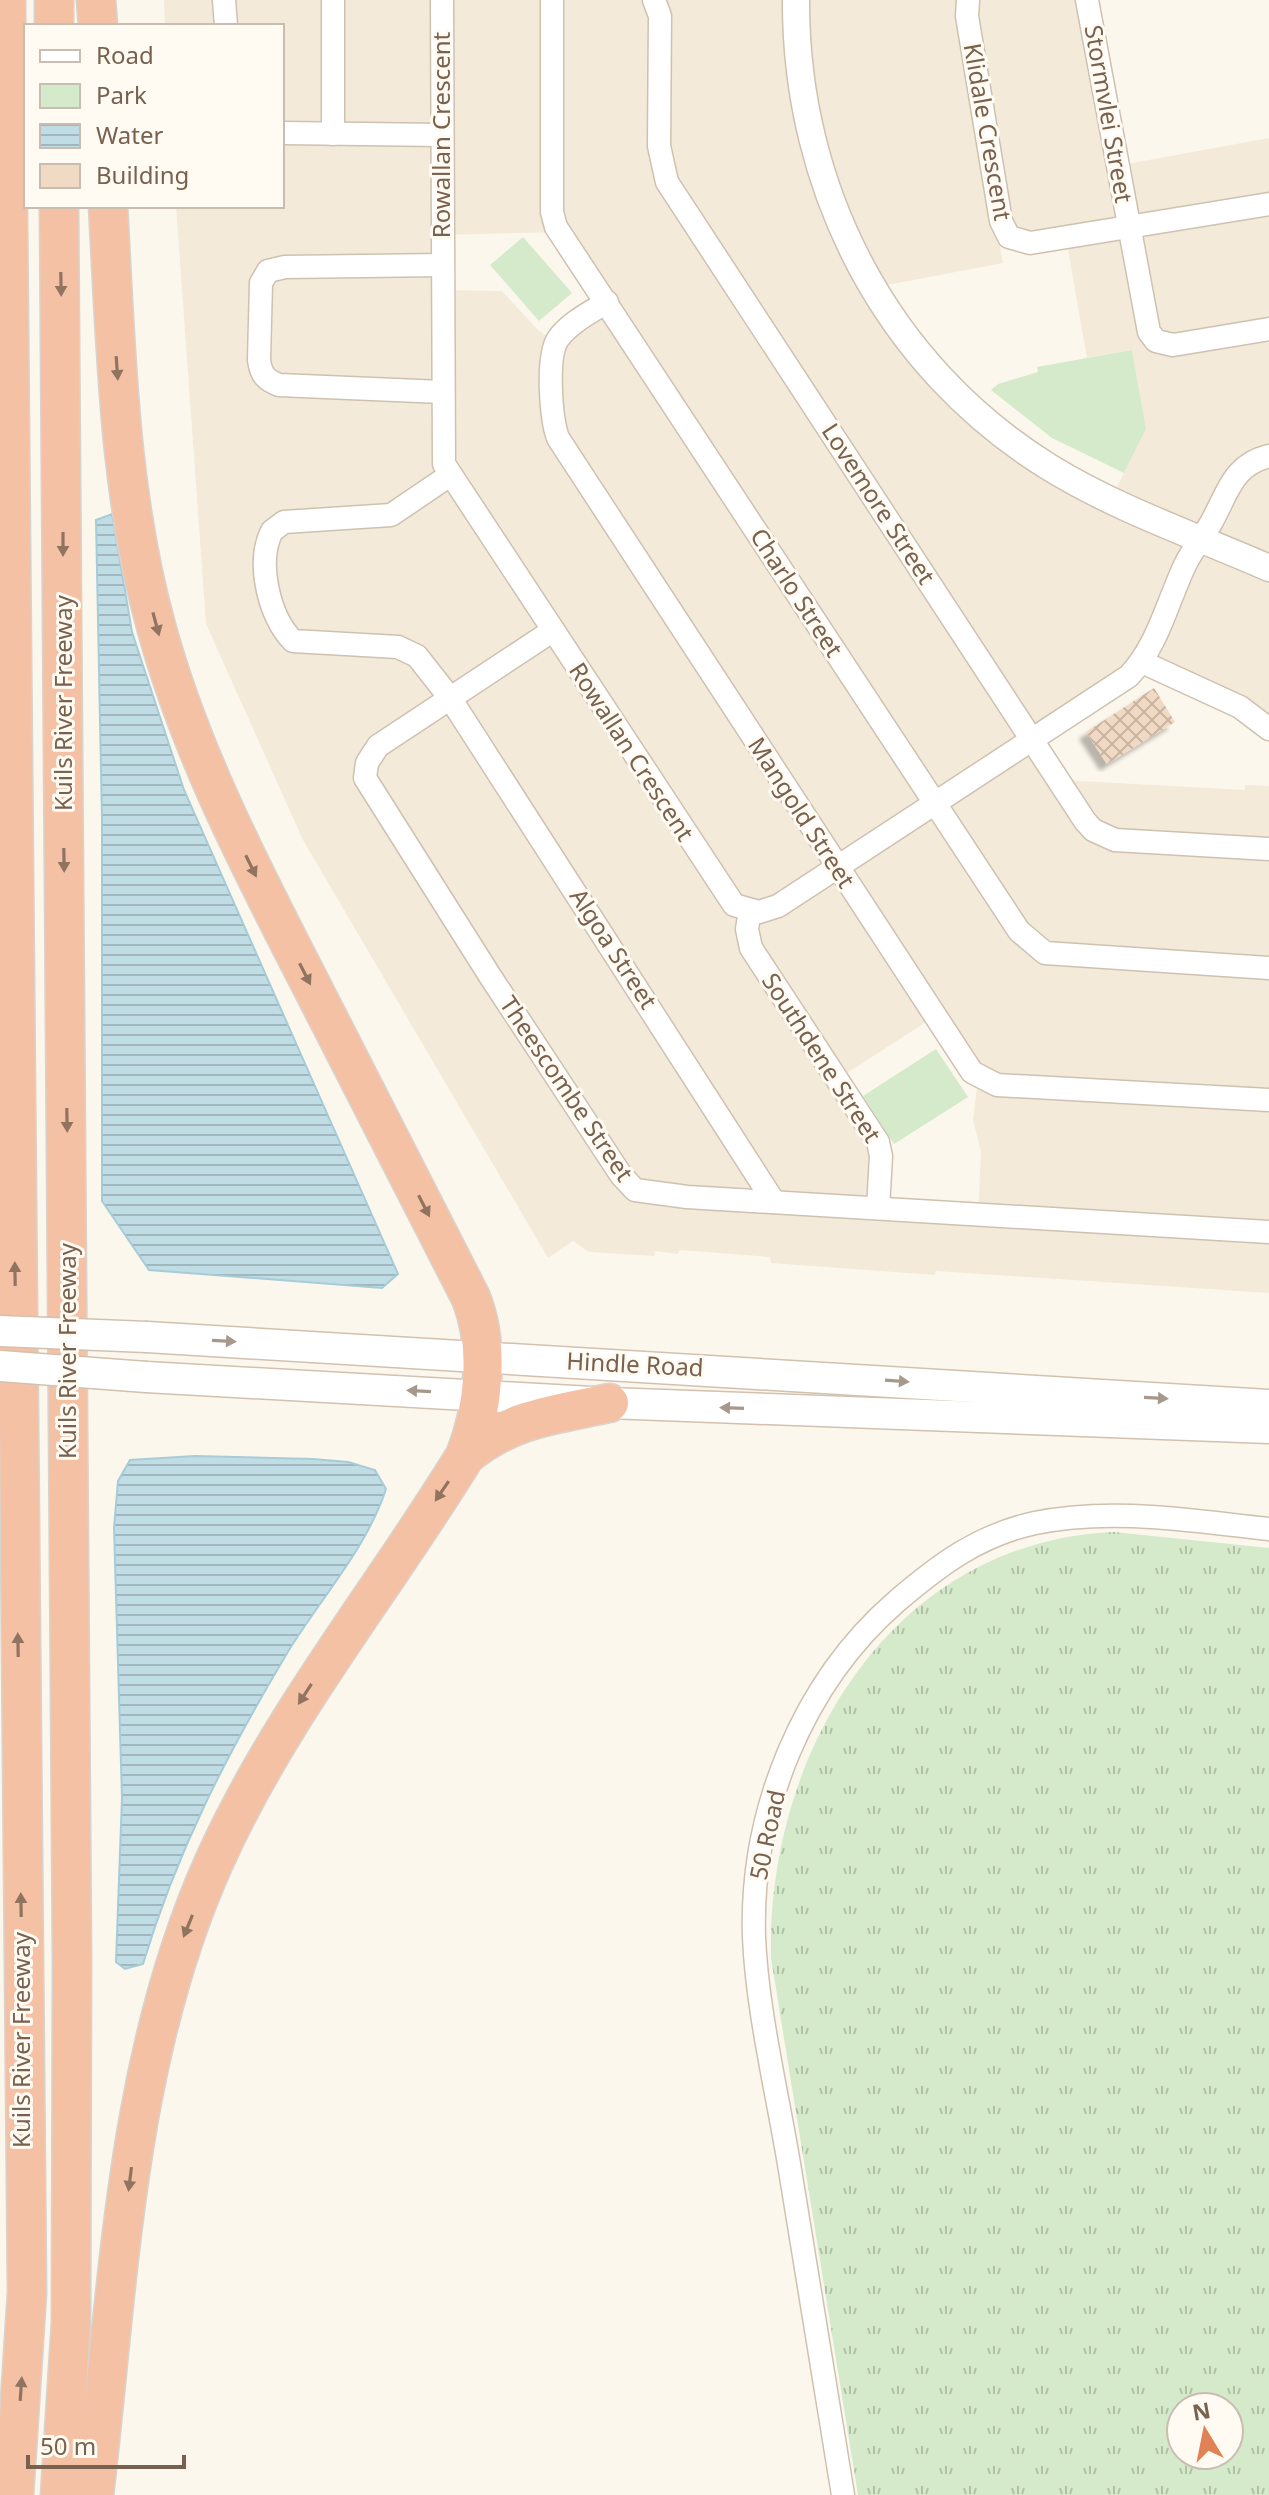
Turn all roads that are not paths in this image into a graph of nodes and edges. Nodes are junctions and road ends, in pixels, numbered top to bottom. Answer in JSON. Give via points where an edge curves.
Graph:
{"nodes":[{"id":1,"x":6,"y":0,"type":"edge"},
{"id":2,"x":54,"y":0,"type":"edge"},
{"id":3,"x":96,"y":0,"type":"edge"},
{"id":4,"x":224,"y":0,"type":"edge"},
{"id":5,"x":333,"y":0,"type":"edge"},
{"id":6,"x":442,"y":0,"type":"edge"},
{"id":7,"x":552,"y":0,"type":"edge"},
{"id":8,"x":654,"y":0,"type":"edge"},
{"id":9,"x":796,"y":0,"type":"edge"},
{"id":10,"x":968,"y":0,"type":"edge"},
{"id":11,"x":1087,"y":0,"type":"edge"},
{"id":12,"x":54,"y":24,"type":"edge"},
{"id":13,"x":98,"y":24,"type":"edge"},
{"id":14,"x":226,"y":24,"type":"edge"},
{"id":15,"x":284,"y":133,"type":"edge"},
{"id":16,"x":333,"y":134,"type":"junction"},
{"id":17,"x":442,"y":135,"type":"junction"},
{"id":18,"x":1269,"y":204,"type":"edge"},
{"id":19,"x":59,"y":208,"type":"edge"},
{"id":20,"x":108,"y":208,"type":"edge"},
{"id":21,"x":1128,"y":228,"type":"junction"},
{"id":22,"x":442,"y":265,"type":"junction"},
{"id":23,"x":607,"y":302,"type":"junction"},
{"id":24,"x":1269,"y":329,"type":"edge"},
{"id":25,"x":442,"y":392,"type":"junction"},
{"id":26,"x":1269,"y":456,"type":"edge"},
{"id":27,"x":450,"y":475,"type":"junction"},
{"id":28,"x":1201,"y":539,"type":"junction"},
{"id":29,"x":1269,"y":568,"type":"edge"},
{"id":30,"x":552,"y":631,"type":"junction"},
{"id":31,"x":1142,"y":662,"type":"junction"},
{"id":32,"x":450,"y":698,"type":"junction"},
{"id":33,"x":1269,"y":729,"type":"edge"},
{"id":34,"x":1033,"y":739,"type":"junction"},
{"id":35,"x":934,"y":804,"type":"junction"},
{"id":36,"x":1269,"y":849,"type":"edge"},
{"id":37,"x":837,"y":867,"type":"junction"},
{"id":38,"x":750,"y":911,"type":"junction"},
{"id":39,"x":1269,"y":968,"type":"edge"},
{"id":40,"x":1269,"y":1100,"type":"edge"},
{"id":41,"x":774,"y":1202,"type":"junction"},
{"id":42,"x":878,"y":1208,"type":"junction"},
{"id":43,"x":1269,"y":1232,"type":"edge"},
{"id":44,"x":0,"y":1331,"type":"edge"},
{"id":45,"x":481,"y":1356,"type":"junction"},
{"id":46,"x":0,"y":1366,"type":"edge"},
{"id":47,"x":479,"y":1395,"type":"junction"},
{"id":48,"x":609,"y":1403,"type":"junction"},
{"id":49,"x":1269,"y":1405,"type":"edge"},
{"id":50,"x":1269,"y":1428,"type":"edge"},
{"id":51,"x":465,"y":1456,"type":"junction"},
{"id":52,"x":1269,"y":1529,"type":"edge"},
{"id":53,"x":14,"y":2495,"type":"edge"},
{"id":54,"x":60,"y":2495,"type":"edge"},
{"id":55,"x":94,"y":2495,"type":"edge"},
{"id":56,"x":843,"y":2495,"type":"edge"}],
"edges":[{"from":53,"to":1,"type":"highway","name":"Kuils River Freeway","one_way":true,"via":[[27,2293]]},
{"from":2,"to":12,"type":"highway"},
{"from":3,"to":13,"type":"highway"},
{"from":4,"to":14,"type":"street"},
{"from":5,"to":16,"type":"street"},
{"from":6,"to":17,"type":"street","name":"Rowallan Crescent"},
{"from":7,"to":23,"type":"street","name":"Charlo Street","via":[[553,217]]},
{"from":8,"to":34,"type":"street","name":"Lovemore Street","via":[[660,16],[659,146],[667,182]]},
{"from":9,"to":28,"type":"street","via":[[800,82],[825,189],[854,257],[902,332],[959,398],[1023,450],[1079,484]]},
{"from":10,"to":21,"type":"street","name":"Klidale Crescent","via":[[1004,230],[1009,237],[1030,243]]},
{"from":11,"to":21,"type":"street","name":"Stormvlei Street"},
{"from":15,"to":16,"type":"street"},
{"from":16,"to":17,"type":"street"},
{"from":17,"to":22,"type":"street","name":"Rowallan Crescent"},
{"from":18,"to":21,"type":"street"},
{"from":19,"to":54,"type":"highway","name":"Kuils River Freeway","one_way":true,"via":[[72,1961],[71,2322]]},
{"from":20,"to":45,"type":"highway","one_way":true,"via":[[130,506],[173,680],[230,824],[471,1298],[480,1324]]},
{"from":21,"to":24,"type":"street","name":"Stormvlei Street","via":[[1146,325],[1156,341],[1173,345]]},
{"from":22,"to":25,"type":"street","name":"Rowallan Crescent"},
{"from":22,"to":25,"type":"street","via":[[268,271],[261,283],[259,360],[260,371],[279,385]]},
{"from":23,"to":35,"type":"street","name":"Charlo Street"},
{"from":23,"to":37,"type":"street","name":"Mangold Street","via":[[569,327],[555,345],[552,409],[558,438]]},
{"from":25,"to":27,"type":"street","name":"Rowallan Crescent","via":[[443,459]]},
{"from":26,"to":28,"type":"street","via":[[1245,464],[1236,474]]},
{"from":27,"to":30,"type":"street","name":"Rowallan Crescent"},
{"from":27,"to":32,"type":"street","name":"Algoa Street","via":[[391,515],[284,522],[268,538],[265,578],[281,626],[293,641],[398,647],[417,656]]},
{"from":28,"to":29,"type":"street"},
{"from":28,"to":31,"type":"street"},
{"from":30,"to":32,"type":"street","name":"Theescombe Street"},
{"from":30,"to":38,"type":"street","name":"Rowallan Crescent","via":[[728,900]]},
{"from":31,"to":33,"type":"street","via":[[1240,707]]},
{"from":31,"to":34,"type":"street"},
{"from":32,"to":41,"type":"street","name":"Algoa Street"},
{"from":32,"to":41,"type":"street","name":"Theescombe Street","via":[[378,746],[365,778],[490,976],[635,1190]]},
{"from":34,"to":35,"type":"street"},
{"from":34,"to":36,"type":"street","name":"Lovemore Street","via":[[1085,821],[1104,838]]},
{"from":35,"to":37,"type":"street"},
{"from":35,"to":39,"type":"street","name":"Charlo Street","via":[[1036,949],[1065,956]]},
{"from":37,"to":38,"type":"street","via":[[778,906]]},
{"from":37,"to":40,"type":"street","name":"Mangold Street","via":[[979,1078],[997,1085]]},
{"from":38,"to":42,"type":"street","name":"Southdene Street","via":[[751,948],[879,1146]]},
{"from":41,"to":42,"type":"street","name":"Theescombe Street"},
{"from":42,"to":43,"type":"street","name":"Theescombe Street"},
{"from":44,"to":45,"type":"main road","name":"Hindle Road","one_way":true,"bridge":true},
{"from":45,"to":47,"type":"highway"},
{"from":45,"to":49,"type":"main road","name":"Hindle Road","one_way":true},
{"from":47,"to":46,"type":"main road","name":"Hindle Road","one_way":true,"bridge":true},
{"from":47,"to":48,"type":"main road","name":"Hindle Road"},
{"from":47,"to":51,"type":"highway"},
{"from":50,"to":48,"type":"main road","name":"Hindle Road","one_way":true},
{"from":48,"to":51,"type":"highway","via":[[527,1419],[489,1436]]},
{"from":51,"to":55,"type":"highway","one_way":true,"via":[[267,1754],[213,1863],[182,1942],[134,2139]]},
{"from":52,"to":56,"type":"street","name":"50 Road","via":[[1117,1515],[1033,1524],[980,1540],[937,1566],[859,1637],[809,1711],[785,1761],[758,1867],[756,1959]]}]}
